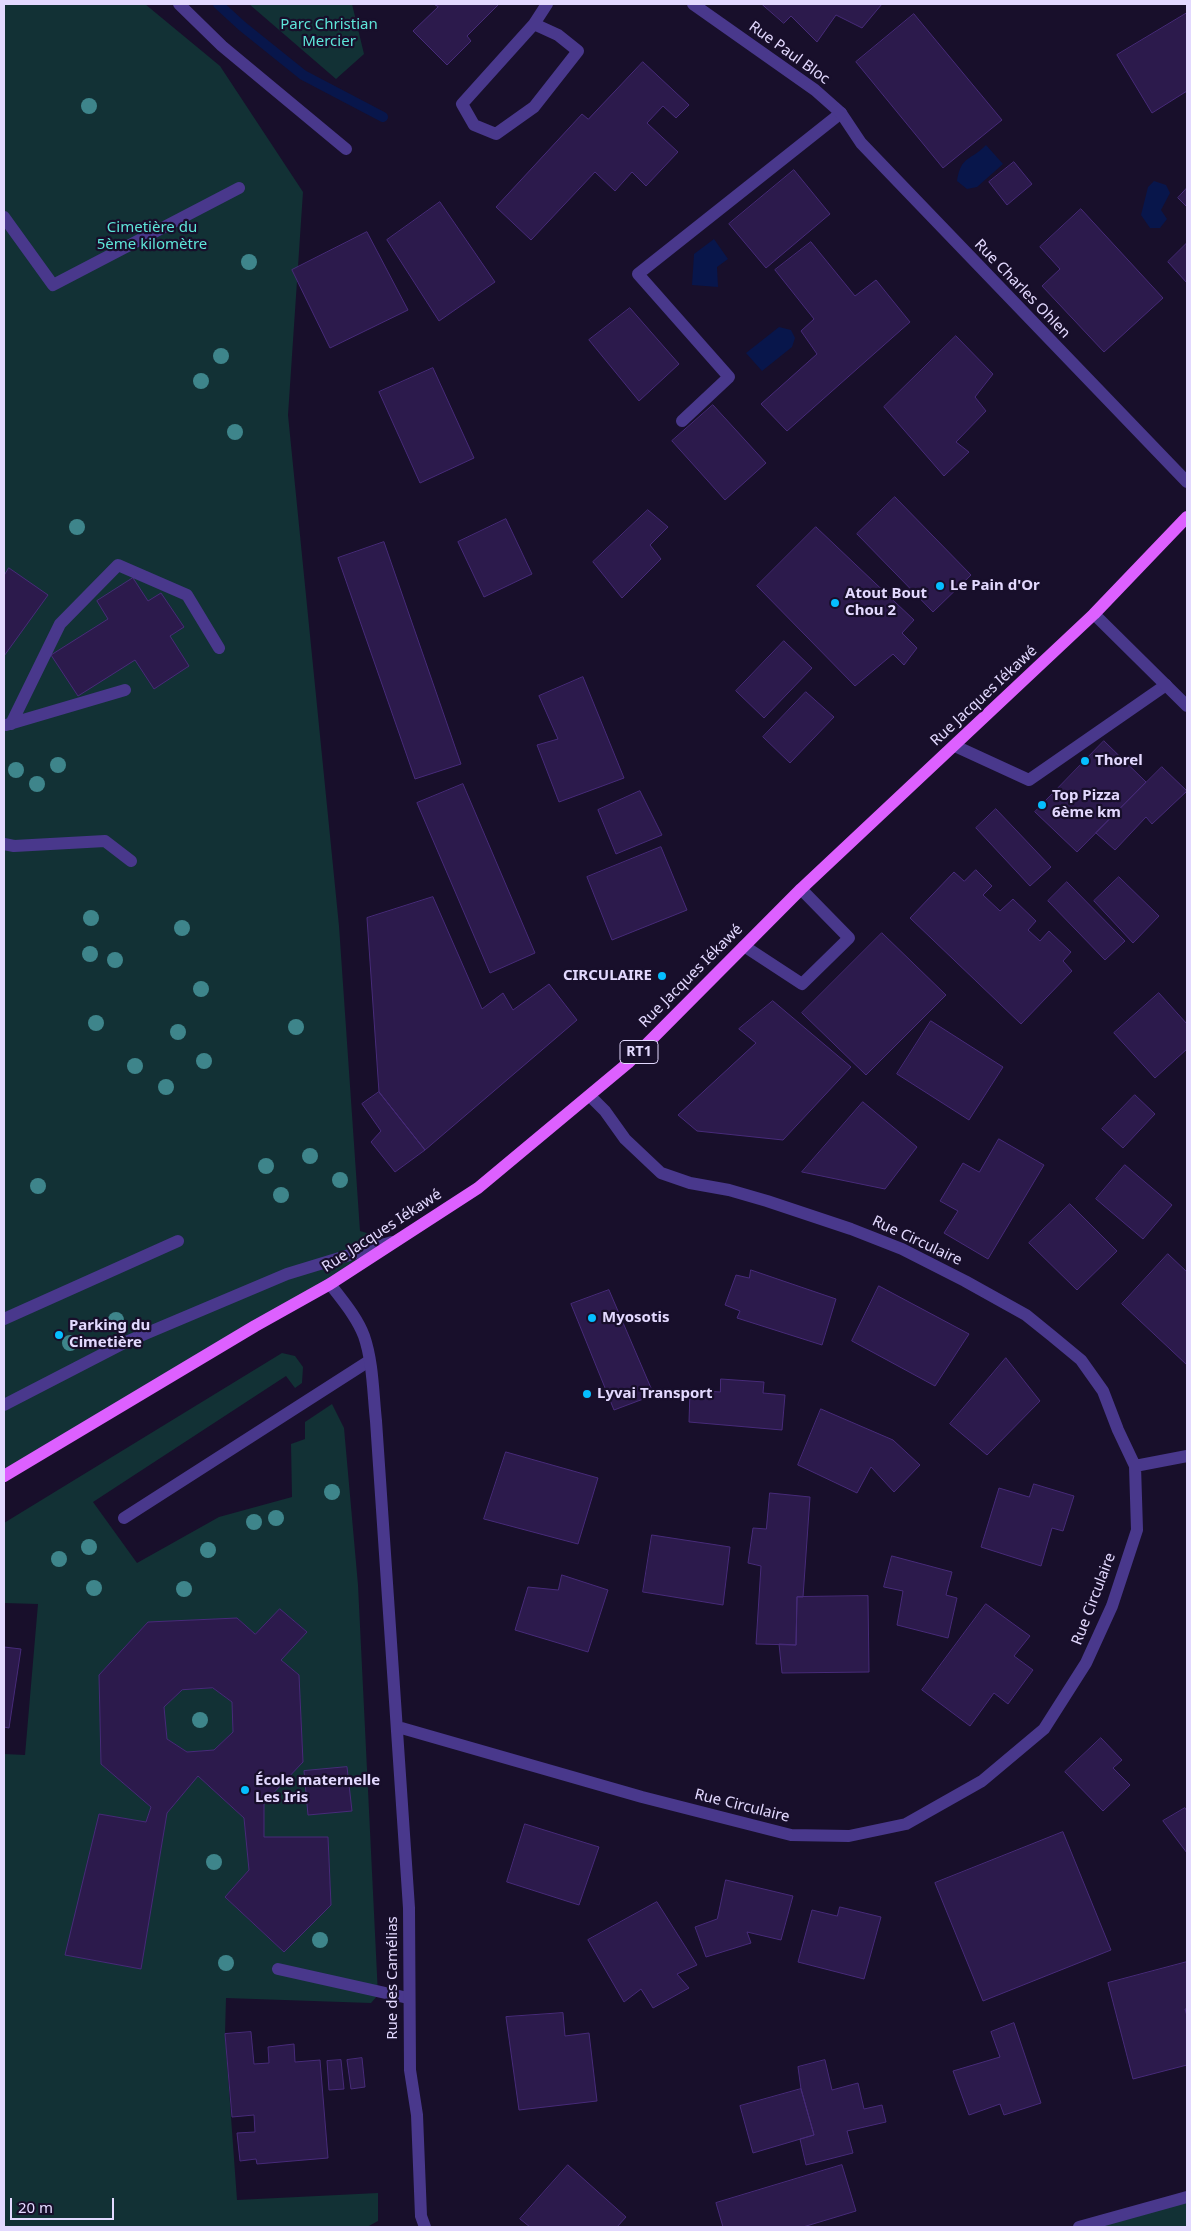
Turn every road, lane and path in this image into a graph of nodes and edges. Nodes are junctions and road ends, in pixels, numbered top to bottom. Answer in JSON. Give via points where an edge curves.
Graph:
{"nodes":[{"id":1,"x":179,"y":4,"type":"edge"},
{"id":2,"x":547,"y":4,"type":"edge"},
{"id":3,"x":693,"y":4,"type":"edge"},
{"id":4,"x":534,"y":24,"type":"junction"},
{"id":5,"x":841,"y":112,"type":"junction"},
{"id":6,"x":346,"y":149,"type":"dead end"},
{"id":7,"x":238,"y":188,"type":"dead end"},
{"id":8,"x":4,"y":217,"type":"edge"},
{"id":9,"x":682,"y":421,"type":"dead end"},
{"id":10,"x":1187,"y":482,"type":"edge"},
{"id":11,"x":1187,"y":517,"type":"edge"},
{"id":12,"x":1094,"y":614,"type":"junction"},
{"id":13,"x":219,"y":648,"type":"dead end"},
{"id":14,"x":1166,"y":685,"type":"junction"},
{"id":15,"x":125,"y":690,"type":"dead end"},
{"id":16,"x":1187,"y":706,"type":"edge"},
{"id":17,"x":7,"y":725,"type":"edge"},
{"id":18,"x":955,"y":746,"type":"junction"},
{"id":19,"x":4,"y":844,"type":"edge"},
{"id":20,"x":131,"y":861,"type":"dead end"},
{"id":21,"x":801,"y":889,"type":"junction"},
{"id":22,"x":744,"y":946,"type":"junction"},
{"id":23,"x":590,"y":1096,"type":"junction"},
{"id":24,"x":394,"y":1241,"type":"junction"},
{"id":25,"x":178,"y":1242,"type":"dead end"},
{"id":26,"x":330,"y":1284,"type":"junction"},
{"id":27,"x":4,"y":1319,"type":"edge"},
{"id":28,"x":370,"y":1361,"type":"junction"},
{"id":29,"x":4,"y":1405,"type":"edge"},
{"id":30,"x":1187,"y":1456,"type":"edge"},
{"id":31,"x":1135,"y":1466,"type":"junction"},
{"id":32,"x":4,"y":1476,"type":"edge"},
{"id":33,"x":124,"y":1518,"type":"dead end"},
{"id":34,"x":398,"y":1727,"type":"junction"},
{"id":35,"x":278,"y":1969,"type":"dead end"},
{"id":36,"x":408,"y":1998,"type":"junction"},
{"id":37,"x":1187,"y":2197,"type":"edge"},
{"id":38,"x":425,"y":2227,"type":"edge"},
{"id":39,"x":1079,"y":2227,"type":"edge"}],
"edges":[{"from":1,"to":6,"type":"street","via":[[222,46]]},
{"from":2,"to":4,"type":"street"},
{"from":3,"to":5,"type":"street","name":"Rue Paul Bloc"},
{"from":4,"to":4,"type":"street","via":[[462,104],[474,125],[496,134],[534,107],[578,51],[558,35]]},
{"from":5,"to":9,"type":"street","via":[[638,274],[729,377]]},
{"from":5,"to":10,"type":"street","name":"Rue Charles Ohlen","via":[[861,143]]},
{"from":7,"to":8,"type":"street","via":[[54,285]]},
{"from":11,"to":12,"type":"main road","name":"Rue Jacques Iékawé","number":"RT1"},
{"from":12,"to":14,"type":"street"},
{"from":12,"to":18,"type":"main road","name":"Rue Jacques Iékawé","number":"RT1"},
{"from":13,"to":17,"type":"street","via":[[187,596],[118,565],[60,624]]},
{"from":14,"to":16,"type":"street"},
{"from":14,"to":18,"type":"street","via":[[1029,780]]},
{"from":15,"to":17,"type":"street"},
{"from":18,"to":21,"type":"main road","name":"Rue Jacques Iékawé","number":"RT1"},
{"from":19,"to":20,"type":"street","via":[[105,841]]},
{"from":21,"to":22,"type":"main road","name":"Rue Jacques Iékawé","number":"RT1"},
{"from":21,"to":22,"type":"street","via":[[849,938],[802,984]]},
{"from":22,"to":23,"type":"main road","name":"Rue Jacques Iékawé","number":"RT1","via":[[628,1063]]},
{"from":23,"to":24,"type":"main road","name":"Rue Jacques Iékawé","number":"RT1","via":[[478,1188]]},
{"from":23,"to":31,"type":"street","name":"Rue Circulaire","via":[[625,1139],[661,1174],[767,1200],[851,1229],[910,1253],[1026,1315],[1081,1360],[1103,1391]]},
{"from":24,"to":26,"type":"main road","name":"Rue Jacques Iékawé","number":"RT1"},
{"from":24,"to":29,"type":"street","via":[[278,1278],[126,1342]]},
{"from":25,"to":27,"type":"street"},
{"from":26,"to":28,"type":"street","name":"Rue des Camélias","via":[[364,1336]]},
{"from":26,"to":32,"type":"main road","name":"Rue Jacques Iékawé","number":"RT1"},
{"from":28,"to":33,"type":"street"},
{"from":28,"to":34,"type":"street","name":"Rue des Camélias"},
{"from":30,"to":31,"type":"street"},
{"from":31,"to":34,"type":"street","name":"Rue Circulaire","via":[[1137,1530],[1112,1606],[1086,1663],[1044,1729],[982,1781],[906,1824],[849,1836],[791,1835],[642,1797]]},
{"from":34,"to":36,"type":"street","name":"Rue des Camélias","via":[[409,1908]]},
{"from":35,"to":36,"type":"street"},
{"from":36,"to":38,"type":"street","name":"Rue des Camélias","via":[[410,2070],[417,2115],[421,2216]]},
{"from":37,"to":39,"type":"street"}]}
